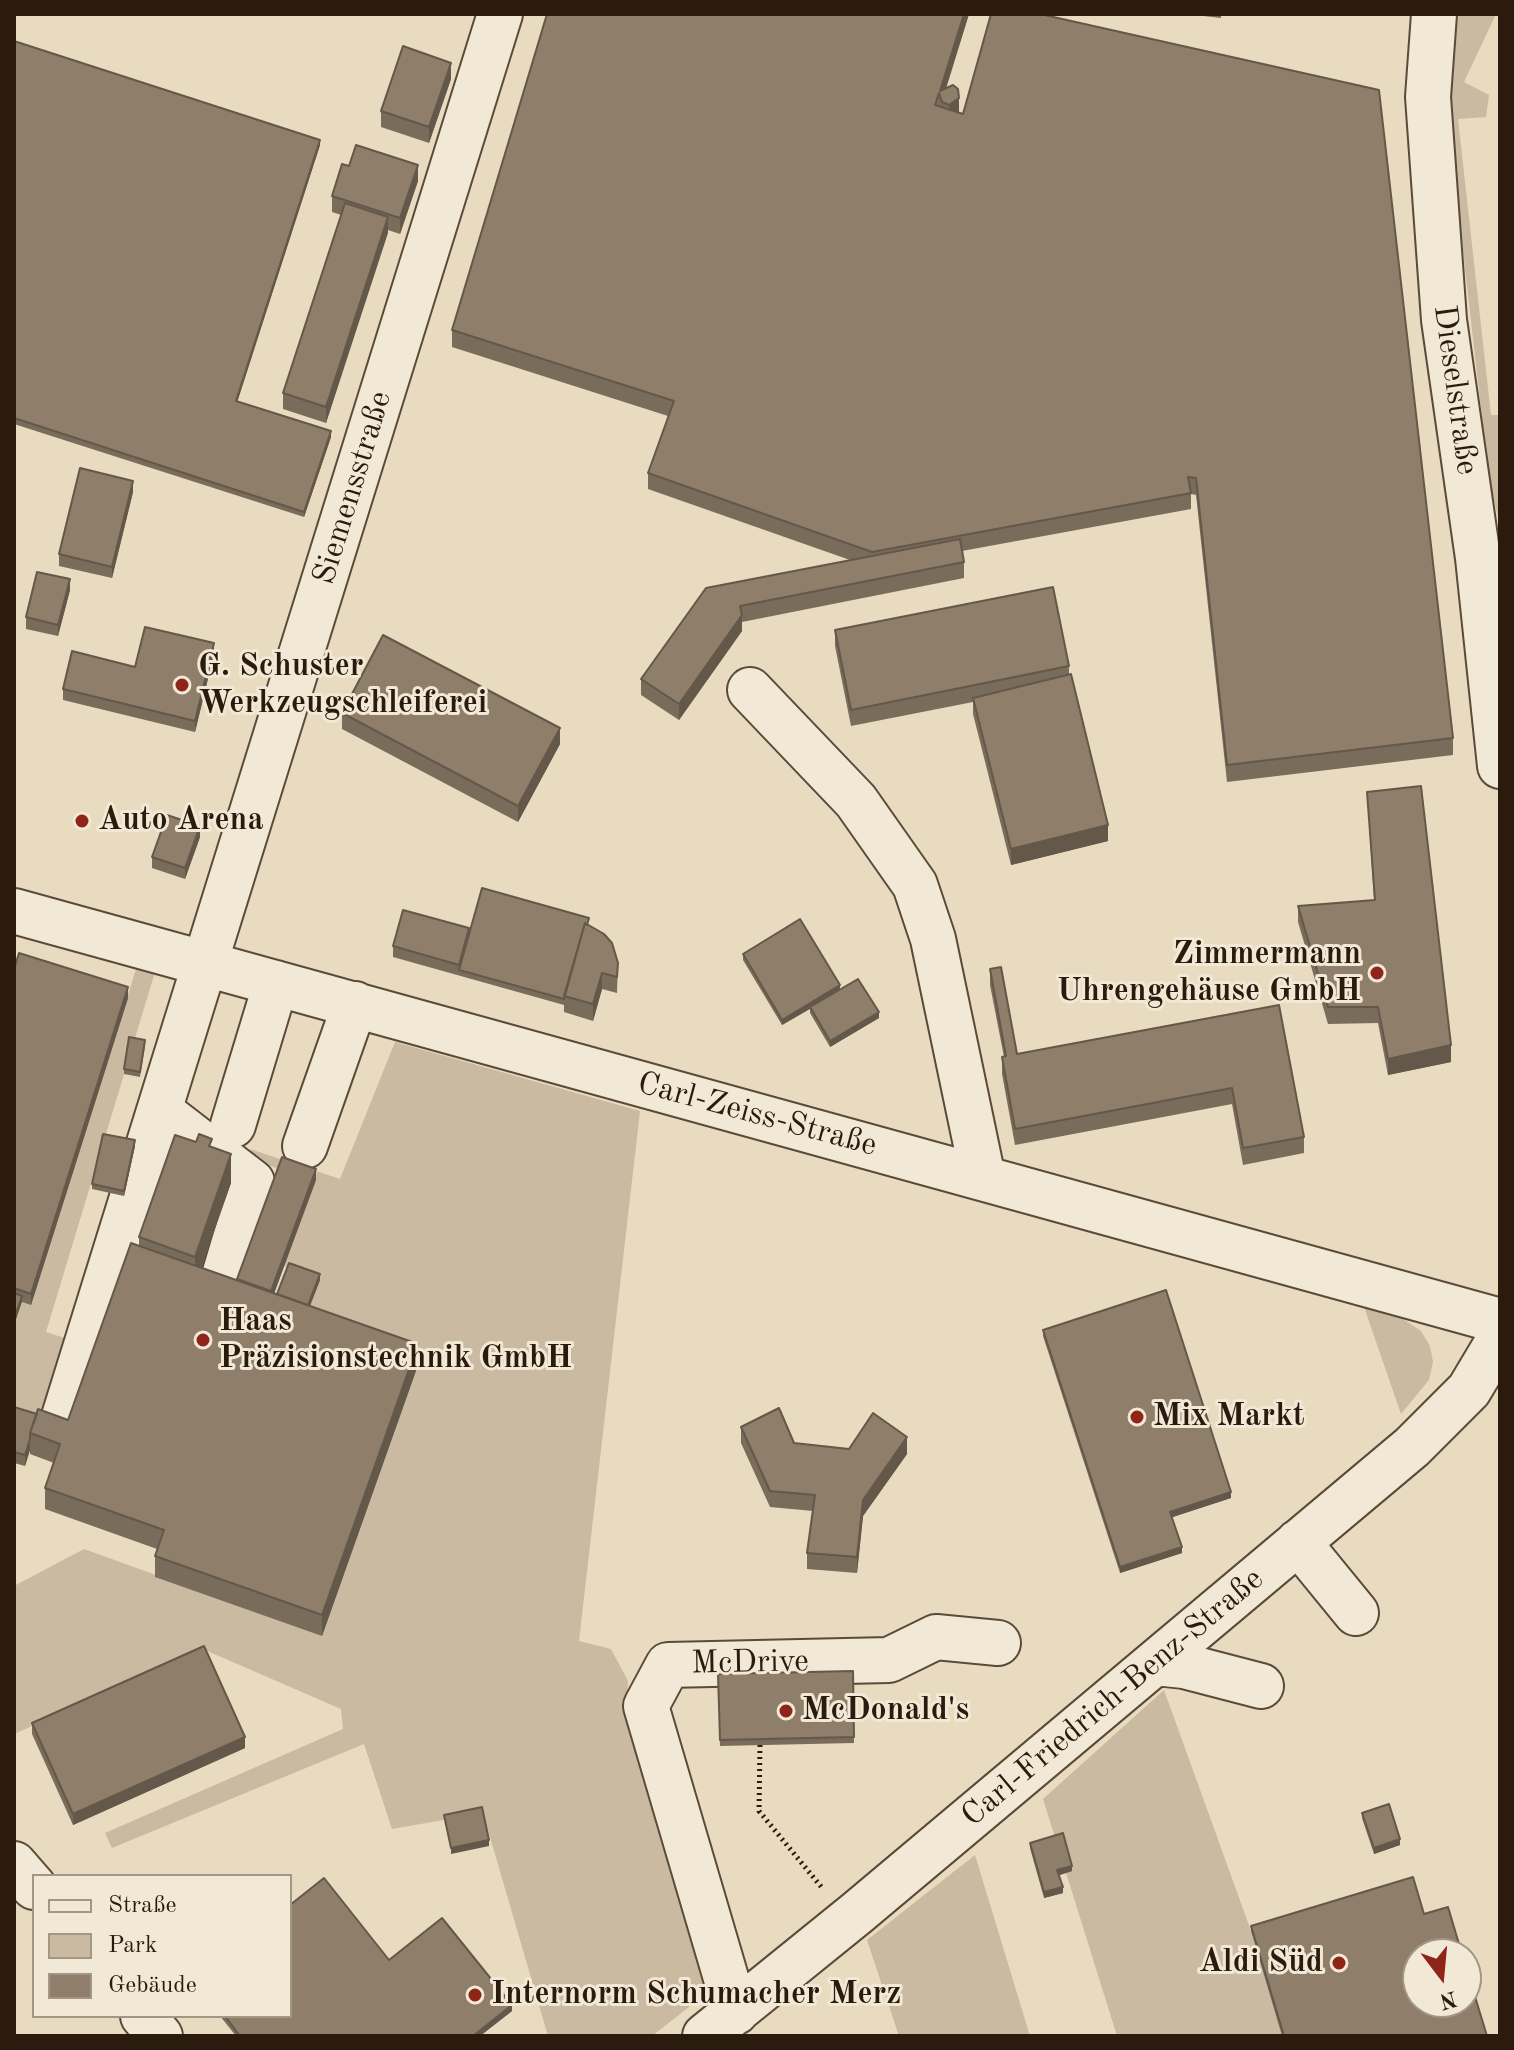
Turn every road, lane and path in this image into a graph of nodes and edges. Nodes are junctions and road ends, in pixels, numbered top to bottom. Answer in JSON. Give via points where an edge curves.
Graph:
{"nodes":[{"id":1,"x":500,"y":14,"type":"edge"},
{"id":2,"x":1434,"y":14,"type":"edge"},
{"id":3,"x":1489,"y":559,"type":"edge"},
{"id":4,"x":750,"y":690,"type":"dead end"},
{"id":5,"x":1500,"y":766,"type":"edge"},
{"id":6,"x":14,"y":911,"type":"edge"},
{"id":7,"x":205,"y":963,"type":"junction"},
{"id":8,"x":276,"y":983,"type":"junction"},
{"id":9,"x":355,"y":1004,"type":"junction"},
{"id":10,"x":160,"y":1111,"type":"junction"},
{"id":11,"x":233,"y":1125,"type":"dead end"},
{"id":12,"x":305,"y":1146,"type":"dead end"},
{"id":13,"x":983,"y":1178,"type":"junction"},
{"id":14,"x":223,"y":1279,"type":"edge"},
{"id":15,"x":1500,"y":1321,"type":"edge"},
{"id":16,"x":1500,"y":1338,"type":"edge"},
{"id":17,"x":62,"y":1423,"type":"edge"},
{"id":18,"x":1298,"y":1542,"type":"junction"},
{"id":19,"x":1356,"y":1613,"type":"dead end"},
{"id":20,"x":998,"y":1643,"type":"dead end"},
{"id":21,"x":1155,"y":1663,"type":"junction"},
{"id":22,"x":1261,"y":1686,"type":"dead end"},
{"id":23,"x":760,"y":1745,"type":"edge"},
{"id":24,"x":14,"y":1864,"type":"edge"},
{"id":25,"x":32,"y":1885,"type":"edge"},
{"id":26,"x":827,"y":1894,"type":"dead end"},
{"id":27,"x":145,"y":2018,"type":"edge"},
{"id":28,"x":720,"y":2024,"type":"edge"},
{"id":29,"x":160,"y":2036,"type":"edge"}],
"edges":[{"from":1,"to":7,"type":"street","name":"Siemensstraße"},
{"from":2,"to":3,"type":"street","name":"Dieselstraße","via":[[1428,97],[1444,320]]},
{"from":3,"to":5,"type":"street","name":"Dieselstraße"},
{"from":4,"to":13,"type":"street","via":[[856,801],[915,885],[933,939]]},
{"from":6,"to":7,"type":"street","name":"Carl-Zeiss-Straße"},
{"from":7,"to":8,"type":"street","name":"Carl-Zeiss-Straße"},
{"from":7,"to":10,"type":"street","name":"Siemensstraße"},
{"from":8,"to":9,"type":"street","name":"Carl-Zeiss-Straße"},
{"from":8,"to":11,"type":"street"},
{"from":9,"to":12,"type":"street"},
{"from":9,"to":13,"type":"street","name":"Carl-Zeiss-Straße"},
{"from":10,"to":14,"type":"street","via":[[252,1182]]},
{"from":10,"to":17,"type":"street","name":"Siemensstraße"},
{"from":13,"to":15,"type":"street","name":"Carl-Zeiss-Straße"},
{"from":16,"to":18,"type":"street","name":"Carl-Friedrich-Benz-Straße","via":[[1469,1390],[1412,1447]]},
{"from":18,"to":19,"type":"street"},
{"from":18,"to":21,"type":"street","name":"Carl-Friedrich-Benz-Straße"},
{"from":20,"to":28,"type":"street","name":"McDrive","via":[[936,1637],[889,1660],[668,1665],[646,1706],[709,1917]]},
{"from":21,"to":22,"type":"street"},
{"from":21,"to":28,"type":"street","name":"Carl-Friedrich-Benz-Straße"},
{"from":23,"to":26,"type":"path","via":[[759,1811]]},
{"from":24,"to":25,"type":"street"},
{"from":27,"to":29,"type":"street"}]}
